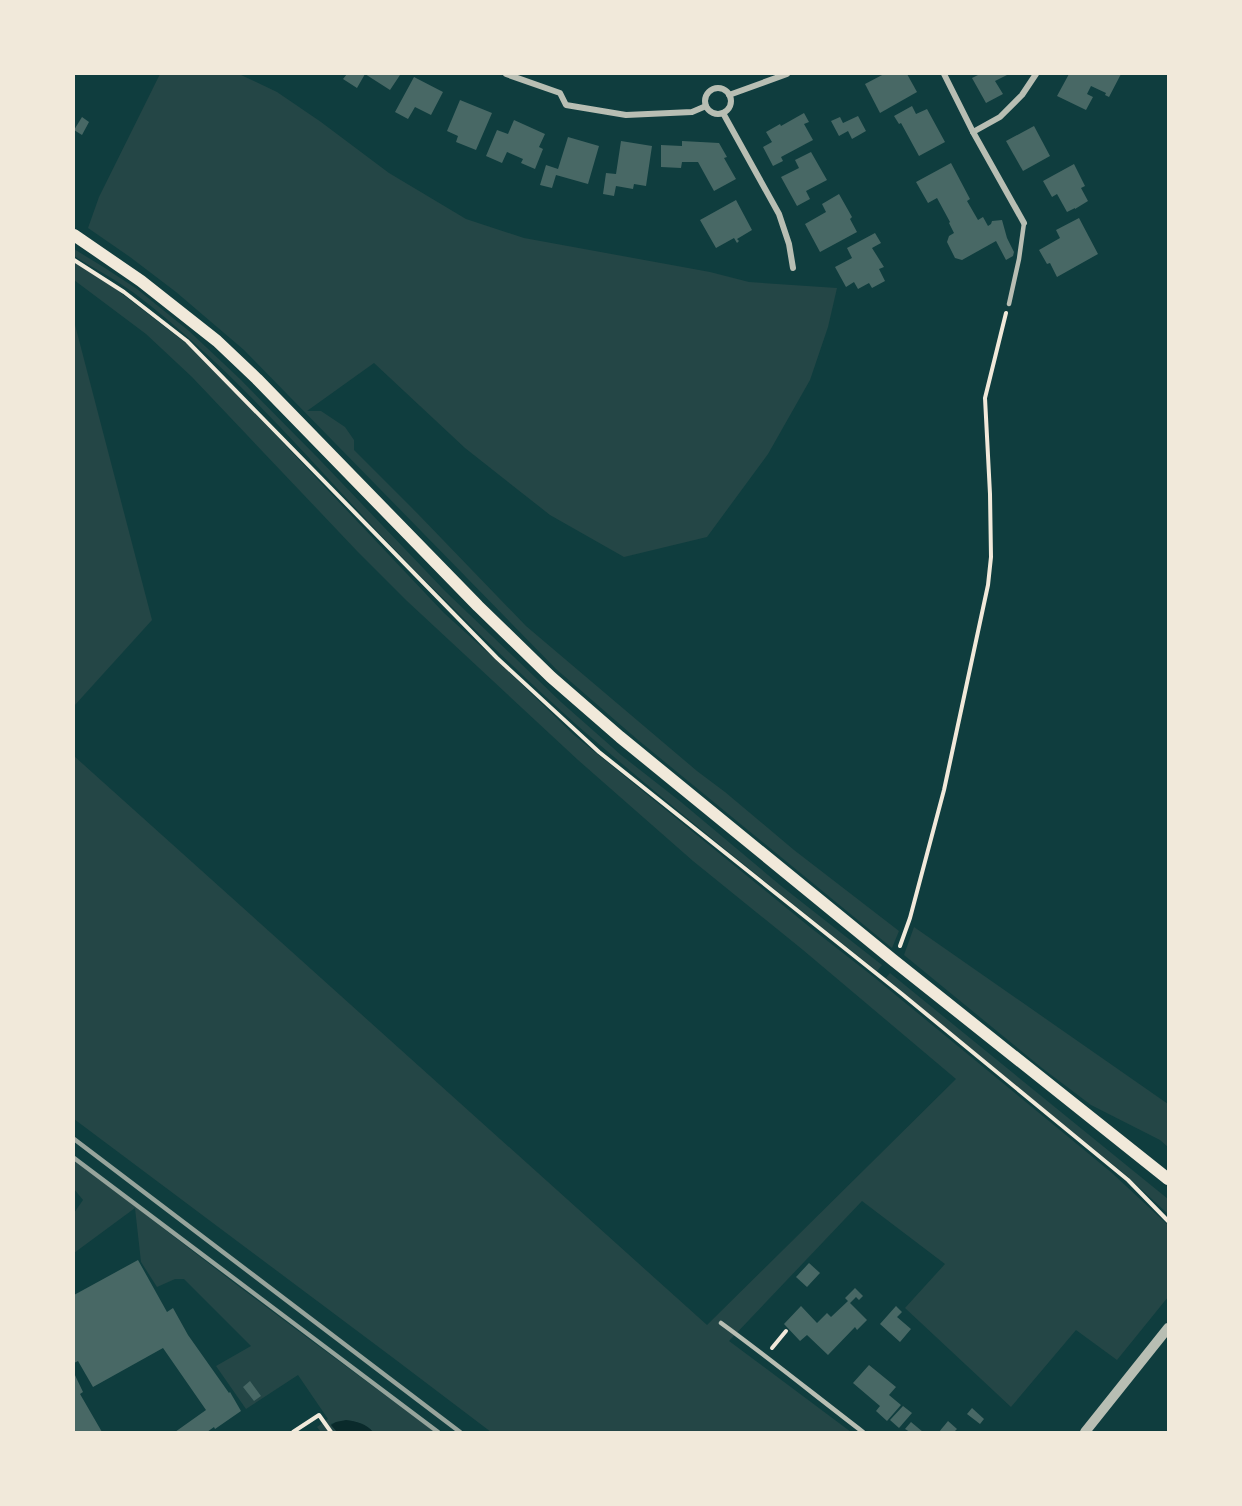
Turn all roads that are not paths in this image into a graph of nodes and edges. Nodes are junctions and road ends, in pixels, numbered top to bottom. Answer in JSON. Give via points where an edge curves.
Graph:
{"nodes":[{"id":1,"x":506,"y":74,"type":"edge"},
{"id":2,"x":788,"y":74,"type":"edge"},
{"id":3,"x":944,"y":74,"type":"edge"},
{"id":4,"x":1036,"y":74,"type":"edge"},
{"id":5,"x":729,"y":95,"type":"junction"},
{"id":6,"x":706,"y":106,"type":"junction"},
{"id":7,"x":723,"y":113,"type":"junction"},
{"id":8,"x":973,"y":132,"type":"junction"},
{"id":9,"x":1024,"y":223,"type":"joint"},
{"id":10,"x":74,"y":235,"type":"edge"},
{"id":11,"x":793,"y":268,"type":"dead end"},
{"id":12,"x":1009,"y":304,"type":"road end"},
{"id":13,"x":1168,"y":1179,"type":"edge"},
{"id":14,"x":721,"y":1323,"type":"dead end"},
{"id":15,"x":1168,"y":1328,"type":"edge"},
{"id":16,"x":863,"y":1432,"type":"edge"},
{"id":17,"x":1085,"y":1432,"type":"edge"}],
"edges":[{"from":1,"to":6,"type":"street","via":[[560,93],[566,105],[626,115],[692,112]]},
{"from":2,"to":5,"type":"street"},
{"from":3,"to":8,"type":"street"},
{"from":4,"to":8,"type":"street","via":[[1000,117]]},
{"from":5,"to":6,"type":"street","via":[[725,90],[712,90],[707,94]]},
{"from":5,"to":7,"type":"street","via":[[728,108]]},
{"from":6,"to":7,"type":"street","via":[[713,113]]},
{"from":7,"to":11,"type":"street","via":[[779,214]]},
{"from":8,"to":9,"type":"street"},
{"from":9,"to":12,"type":"lane"},
{"from":10,"to":13,"type":"main road","via":[[217,341],[478,606],[620,737]]},
{"from":14,"to":16,"type":"lane"},
{"from":15,"to":17,"type":"street"}]}
